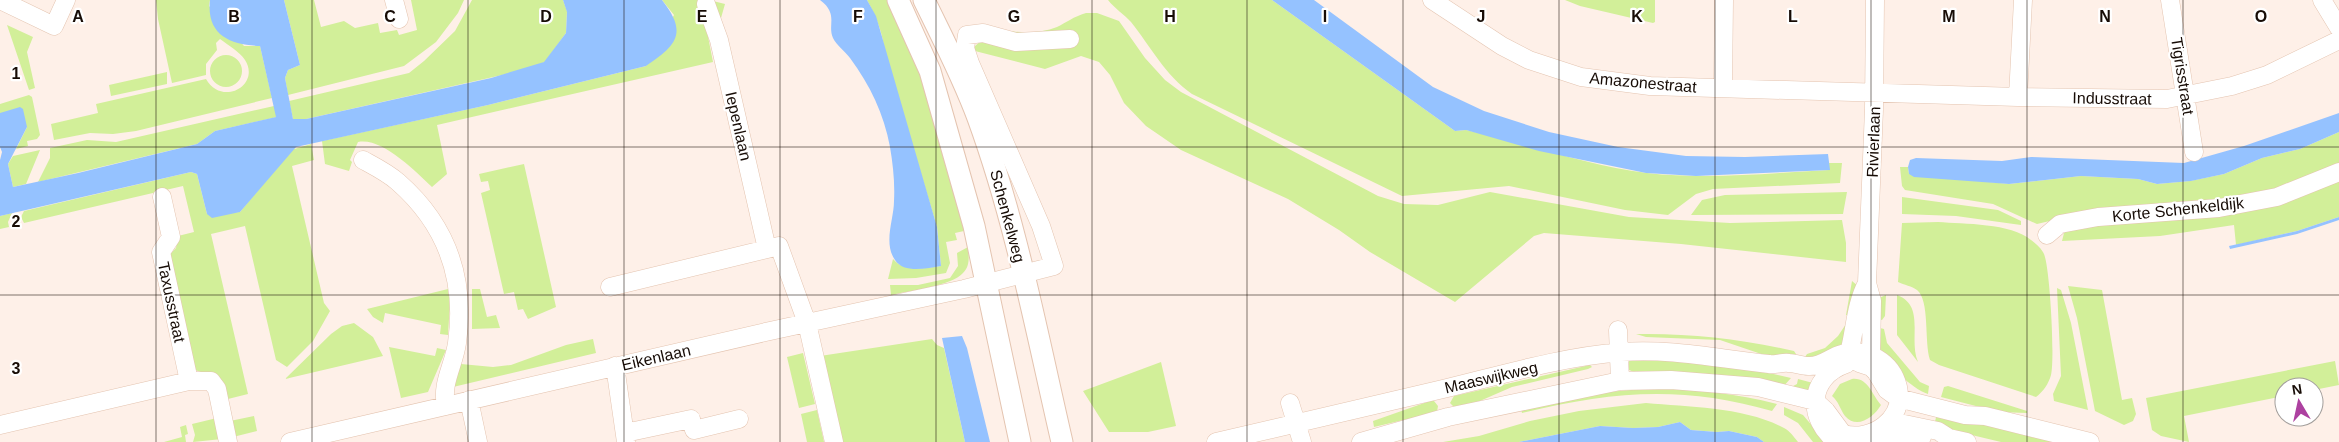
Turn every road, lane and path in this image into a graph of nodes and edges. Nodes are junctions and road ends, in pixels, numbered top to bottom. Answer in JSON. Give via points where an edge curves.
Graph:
{"nodes":[{"id":1,"x":0,"y":0,"type":"edge"},
{"id":2,"x":66,"y":0,"type":"edge"},
{"id":3,"x":394,"y":0,"type":"edge"},
{"id":4,"x":898,"y":0,"type":"edge"},
{"id":5,"x":924,"y":0,"type":"edge"},
{"id":6,"x":1432,"y":0,"type":"edge"},
{"id":7,"x":1724,"y":0,"type":"edge"},
{"id":8,"x":1875,"y":0,"type":"edge"},
{"id":9,"x":2023,"y":0,"type":"edge"},
{"id":10,"x":2170,"y":0,"type":"edge"},
{"id":11,"x":2322,"y":0,"type":"edge"},
{"id":12,"x":706,"y":4,"type":"dead end"},
{"id":13,"x":399,"y":19,"type":"dead end"},
{"id":14,"x":2339,"y":28,"type":"edge"},
{"id":15,"x":1070,"y":39,"type":"dead end"},
{"id":16,"x":2339,"y":40,"type":"edge"},
{"id":17,"x":1724,"y":88,"type":"junction"},
{"id":18,"x":1875,"y":92,"type":"junction"},
{"id":19,"x":2187,"y":96,"type":"junction"},
{"id":20,"x":2018,"y":97,"type":"junction"},
{"id":21,"x":2194,"y":152,"type":"dead end"},
{"id":22,"x":363,"y":160,"type":"dead end"},
{"id":23,"x":2339,"y":172,"type":"edge"},
{"id":24,"x":162,"y":197,"type":"dead end"},
{"id":25,"x":2047,"y":235,"type":"dead end"},
{"id":26,"x":767,"y":249,"type":"junction"},
{"id":27,"x":1054,"y":266,"type":"joint"},
{"id":28,"x":1023,"y":275,"type":"junction"},
{"id":29,"x":1867,"y":283,"type":"junction"},
{"id":30,"x":986,"y":284,"type":"junction"},
{"id":31,"x":610,"y":286,"type":"dead end"},
{"id":32,"x":807,"y":323,"type":"junction"},
{"id":33,"x":1618,"y":330,"type":"dead end"},
{"id":34,"x":1620,"y":352,"type":"junction"},
{"id":35,"x":1871,"y":355,"type":"junction"},
{"id":36,"x":1848,"y":358,"type":"junction"},
{"id":37,"x":615,"y":366,"type":"junction"},
{"id":38,"x":1825,"y":370,"type":"junction"},
{"id":39,"x":189,"y":381,"type":"junction"},
{"id":40,"x":1620,"y":381,"type":"junction"},
{"id":41,"x":1742,"y":387,"type":"junction"},
{"id":42,"x":1898,"y":394,"type":"junction"},
{"id":43,"x":469,"y":400,"type":"junction"},
{"id":44,"x":1816,"y":401,"type":"junction"},
{"id":45,"x":1290,"y":403,"type":"dead end"},
{"id":46,"x":446,"y":406,"type":"junction"},
{"id":47,"x":1818,"y":419,"type":"junction"},
{"id":48,"x":739,"y":420,"type":"dead end"},
{"id":49,"x":1295,"y":423,"type":"junction"},
{"id":50,"x":0,"y":426,"type":"edge"},
{"id":51,"x":1888,"y":433,"type":"edge"},
{"id":52,"x":625,"y":438,"type":"edge"},
{"id":53,"x":1864,"y":440,"type":"edge"},
{"id":54,"x":228,"y":442,"type":"edge"},
{"id":55,"x":290,"y":442,"type":"edge"},
{"id":56,"x":478,"y":442,"type":"edge"},
{"id":57,"x":834,"y":442,"type":"edge"},
{"id":58,"x":1020,"y":442,"type":"edge"},
{"id":59,"x":1062,"y":442,"type":"edge"},
{"id":60,"x":1216,"y":442,"type":"edge"},
{"id":61,"x":1302,"y":442,"type":"edge"},
{"id":62,"x":1361,"y":442,"type":"edge"},
{"id":63,"x":1837,"y":442,"type":"edge"},
{"id":64,"x":1968,"y":442,"type":"edge"},
{"id":65,"x":2090,"y":442,"type":"edge"}],
"edges":[{"from":1,"to":2,"type":"street","via":[[54,26]]},
{"from":3,"to":13,"type":"street"},
{"from":4,"to":30,"type":"main road","via":[[930,71],[974,226]]},
{"from":5,"to":28,"type":"main road","name":"Schenkelweg","via":[[961,73],[978,118],[997,174]]},
{"from":6,"to":17,"type":"street","name":"Amazonestraat","via":[[1529,60],[1581,77],[1650,86]]},
{"from":7,"to":17,"type":"street"},
{"from":8,"to":18,"type":"street","name":"Rivierlaan"},
{"from":9,"to":20,"type":"street"},
{"from":10,"to":19,"type":"street","name":"Tigrisstraat"},
{"from":11,"to":14,"type":"street"},
{"from":12,"to":26,"type":"street","name":"Iepenlaan","via":[[720,40]]},
{"from":15,"to":27,"type":"street","name":"Schenkelweg","via":[[1016,42],[984,33],[967,34],[965,48],[1044,234]]},
{"from":16,"to":19,"type":"street","name":"Indusstraat","via":[[2266,74]]},
{"from":17,"to":18,"type":"street","name":"Amazonestraat"},
{"from":18,"to":20,"type":"street","name":"Indusstraat"},
{"from":18,"to":29,"type":"street","name":"Rivierlaan"},
{"from":19,"to":20,"type":"street","name":"Indusstraat","via":[[2167,99]]},
{"from":19,"to":21,"type":"street","name":"Tigrisstraat"},
{"from":22,"to":46,"type":"street","via":[[397,180],[419,202],[448,248],[459,291],[459,317],[457,345],[443,392]]},
{"from":23,"to":25,"type":"street","name":"Korte Schenkeldijk","via":[[2277,197],[2219,208],[2098,217],[2060,224]]},
{"from":24,"to":39,"type":"street","name":"Taxusstraat","via":[[172,237],[161,252]]},
{"from":26,"to":31,"type":"street"},
{"from":26,"to":32,"type":"street","via":[[779,246]]},
{"from":27,"to":28,"type":"street","name":"Eikenlaan"},
{"from":28,"to":30,"type":"street","name":"Eikenlaan"},
{"from":28,"to":59,"type":"main road","name":"Schenkelweg"},
{"from":29,"to":35,"type":"street","name":"Rivierlaan","via":[[1872,301]]},
{"from":29,"to":36,"type":"street","name":"Rivierlaan","via":[[1860,299]]},
{"from":30,"to":32,"type":"street","name":"Eikenlaan"},
{"from":30,"to":58,"type":"main road"},
{"from":32,"to":37,"type":"street","name":"Eikenlaan"},
{"from":32,"to":57,"type":"street"},
{"from":33,"to":34,"type":"street"},
{"from":34,"to":38,"type":"street","name":"Maaswijkweg","via":[[1666,351],[1720,356],[1771,364],[1785,372],[1812,377]]},
{"from":34,"to":40,"type":"street"},
{"from":34,"to":49,"type":"street","name":"Maaswijkweg","via":[[1497,375]]},
{"from":35,"to":36,"type":"street"},
{"from":35,"to":42,"type":"street","via":[[1887,366]]},
{"from":36,"to":38,"type":"street","via":[[1841,354]]},
{"from":36,"to":42,"type":"street","via":[[1871,368],[1887,390]]},
{"from":37,"to":43,"type":"street","name":"Eikenlaan"},
{"from":37,"to":52,"type":"street"},
{"from":38,"to":44,"type":"street"},
{"from":39,"to":50,"type":"street"},
{"from":39,"to":54,"type":"street","via":[[211,381],[217,389]]},
{"from":40,"to":41,"type":"street","name":"Maaswijkweg","via":[[1671,380]]},
{"from":40,"to":62,"type":"street","name":"Maaswijkweg","via":[[1475,411]]},
{"from":41,"to":44,"type":"street","name":"Maaswijkweg","via":[[1758,387]]},
{"from":41,"to":47,"type":"street","name":"Maaswijkweg","via":[[1755,395],[1809,411]]},
{"from":42,"to":51,"type":"street"},
{"from":42,"to":65,"type":"street","via":[[1966,407],[1985,416]]},
{"from":43,"to":46,"type":"street","name":"Eikenlaan"},
{"from":43,"to":56,"type":"street"},
{"from":44,"to":47,"type":"street"},
{"from":44,"to":53,"type":"street","via":[[1843,434]]},
{"from":45,"to":49,"type":"street"},
{"from":46,"to":55,"type":"street","name":"Eikenlaan"},
{"from":47,"to":63,"type":"street","via":[[1826,434]]},
{"from":48,"to":52,"type":"street","via":[[694,430],[691,419]]},
{"from":49,"to":60,"type":"street","name":"Maaswijkweg"},
{"from":49,"to":61,"type":"street"},
{"from":51,"to":53,"type":"street","via":[[1878,432]]},
{"from":51,"to":64,"type":"street","via":[[1938,431],[1949,438]]}]}
